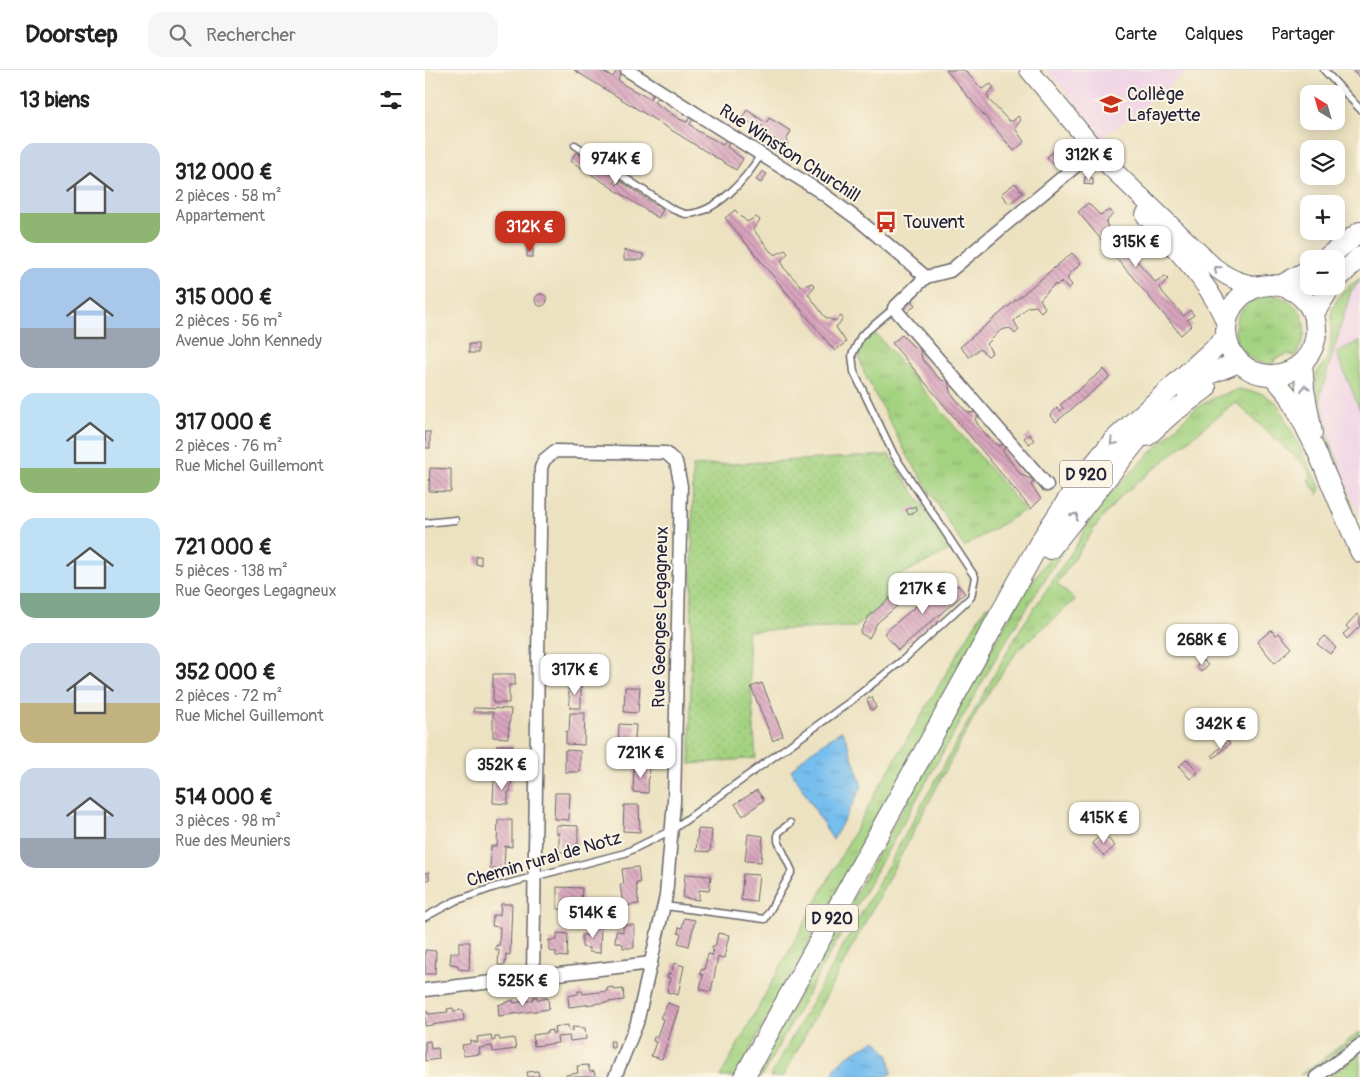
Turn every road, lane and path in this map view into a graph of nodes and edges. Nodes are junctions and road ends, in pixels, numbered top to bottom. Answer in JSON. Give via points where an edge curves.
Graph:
{"nodes":[{"id":1,"x":627,"y":70,"type":"edge"},
{"id":2,"x":1029,"y":70,"type":"edge"},
{"id":3,"x":1324,"y":70,"type":"edge"},
{"id":4,"x":1360,"y":109,"type":"edge"},
{"id":5,"x":575,"y":145,"type":"dead end"},
{"id":6,"x":1095,"y":150,"type":"junction"},
{"id":7,"x":762,"y":153,"type":"junction"},
{"id":8,"x":1107,"y":164,"type":"junction"},
{"id":9,"x":1360,"y":232,"type":"edge"},
{"id":10,"x":1360,"y":244,"type":"edge"},
{"id":11,"x":1337,"y":250,"type":"edge"},
{"id":12,"x":1345,"y":257,"type":"edge"},
{"id":13,"x":1360,"y":257,"type":"edge"},
{"id":14,"x":1345,"y":271,"type":"edge"},
{"id":15,"x":926,"y":277,"type":"junction"},
{"id":16,"x":1300,"y":277,"type":"edge"},
{"id":17,"x":1286,"y":287,"type":"edge"},
{"id":18,"x":1325,"y":295,"type":"edge"},
{"id":19,"x":894,"y":308,"type":"junction"},
{"id":20,"x":1313,"y":314,"type":"junction"},
{"id":21,"x":1226,"y":331,"type":"junction"},
{"id":22,"x":1303,"y":362,"type":"junction"},
{"id":23,"x":1244,"y":366,"type":"junction"},
{"id":24,"x":1271,"y":376,"type":"junction"},
{"id":25,"x":1315,"y":448,"type":"junction"},
{"id":26,"x":1047,"y":485,"type":"dead end"},
{"id":27,"x":455,"y":520,"type":"dead end"},
{"id":28,"x":425,"y":523,"type":"edge"},
{"id":29,"x":1360,"y":553,"type":"edge"},
{"id":30,"x":986,"y":641,"type":"junction"},
{"id":31,"x":790,"y":823,"type":"dead end"},
{"id":32,"x":672,"y":830,"type":"junction"},
{"id":33,"x":535,"y":877,"type":"junction"},
{"id":34,"x":665,"y":906,"type":"junction"},
{"id":35,"x":425,"y":917,"type":"edge"},
{"id":36,"x":651,"y":963,"type":"junction"},
{"id":37,"x":533,"y":976,"type":"junction"},
{"id":38,"x":425,"y":990,"type":"edge"},
{"id":39,"x":1360,"y":1046,"type":"edge"},
{"id":40,"x":615,"y":1077,"type":"edge"},
{"id":41,"x":744,"y":1077,"type":"edge"},
{"id":42,"x":1316,"y":1077,"type":"edge"}],
"edges":[{"from":1,"to":7,"type":"street","name":"Rue Winston Churchill"},
{"from":2,"to":6,"type":"main road"},
{"from":3,"to":4,"type":"lane"},
{"from":5,"to":7,"type":"lane","via":[[685,215],[720,200],[748,176]]},
{"from":6,"to":8,"type":"main road"},
{"from":6,"to":15,"type":"street","via":[[950,271]]},
{"from":7,"to":15,"type":"street","name":"Rue Winston Churchill","via":[[860,221]]},
{"from":17,"to":8,"type":"main road","one_way":true,"via":[[1244,284],[1226,277]]},
{"from":8,"to":21,"type":"main road","via":[[1138,207],[1211,293]]},
{"from":9,"to":11,"type":"main road"},
{"from":10,"to":12,"type":"main road"},
{"from":13,"to":14,"type":"main road"},
{"from":15,"to":19,"type":"street"},
{"from":16,"to":17,"type":"main road"},
{"from":17,"to":20,"type":"main road","via":[[1307,303]]},
{"from":17,"to":21,"type":"main road","via":[[1249,290],[1230,310]]},
{"from":18,"to":20,"type":"main road"},
{"from":19,"to":26,"type":"street"},
{"from":19,"to":32,"type":"lane","name":"Chemin rural de Notz","via":[[861,336],[852,355],[854,372],[894,455],[975,577],[971,597],[904,659],[847,704]]},
{"from":20,"to":22,"type":"main road","via":[[1315,340]]},
{"from":21,"to":23,"type":"main road","via":[[1231,351]]},
{"from":21,"to":30,"type":"main road","number":"D 920","one_way":true,"via":[[1113,442],[1078,484],[1036,548]]},
{"from":22,"to":24,"type":"main road","via":[[1294,369]]},
{"from":25,"to":22,"type":"main road","one_way":true},
{"from":23,"to":24,"type":"main road"},
{"from":30,"to":23,"type":"main road","number":"D 920","one_way":true,"via":[[1063,531],[1102,482],[1171,414]]},
{"from":24,"to":25,"type":"main road","via":[[1289,396]]},
{"from":25,"to":29,"type":"main road","via":[[1354,530]]},
{"from":27,"to":28,"type":"lane"},
{"from":30,"to":41,"type":"main road","number":"D 920"},
{"from":31,"to":34,"type":"lane","via":[[778,833],[778,841],[792,871],[765,919]]},
{"from":32,"to":33,"type":"lane","name":"Chemin rural de Notz","via":[[625,853]]},
{"from":32,"to":33,"type":"street","name":"Rue Georges Legagneux","via":[[681,486],[676,462],[667,453],[555,451],[541,468]]},
{"from":32,"to":34,"type":"street","name":"Rue Georges Legagneux"},
{"from":33,"to":35,"type":"lane","name":"Chemin rural de Notz","via":[[455,901]]},
{"from":33,"to":37,"type":"street","name":"Rue Georges Legagneux"},
{"from":34,"to":36,"type":"street","name":"Rue Georges Legagneux"},
{"from":36,"to":37,"type":"street"},
{"from":36,"to":40,"type":"street","name":"Rue Georges Legagneux","via":[[637,1023]]},
{"from":37,"to":38,"type":"street"},
{"from":39,"to":42,"type":"street"}]}
